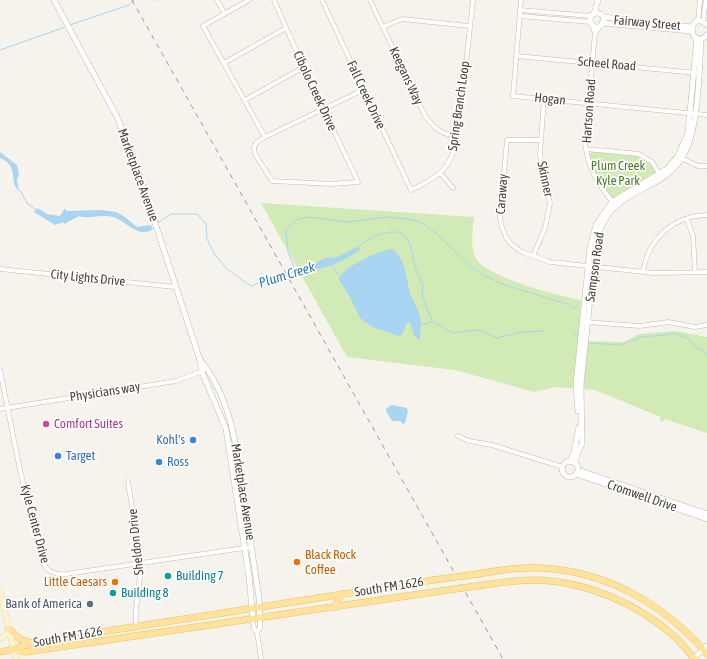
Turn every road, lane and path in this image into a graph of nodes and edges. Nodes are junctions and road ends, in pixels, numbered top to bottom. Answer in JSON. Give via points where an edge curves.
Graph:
{"nodes":[{"id":1,"x":54,"y":0,"type":"edge"},
{"id":2,"x":217,"y":0,"type":"edge"},
{"id":3,"x":249,"y":0,"type":"edge"},
{"id":4,"x":274,"y":0,"type":"edge"},
{"id":5,"x":322,"y":0,"type":"edge"},
{"id":6,"x":370,"y":0,"type":"edge"},
{"id":7,"x":472,"y":0,"type":"edge"},
{"id":8,"x":521,"y":0,"type":"edge"},
{"id":9,"x":700,"y":0,"type":"edge"},
{"id":10,"x":706,"y":0,"type":"edge"},
{"id":11,"x":598,"y":2,"type":"edge"},
{"id":12,"x":520,"y":10,"type":"junction"},
{"id":13,"x":225,"y":14,"type":"junction"},
{"id":14,"x":593,"y":15,"type":"junction"},
{"id":15,"x":520,"y":16,"type":"junction"},
{"id":16,"x":602,"y":16,"type":"junction"},
{"id":17,"x":703,"y":23,"type":"edge"},
{"id":18,"x":591,"y":24,"type":"junction"},
{"id":19,"x":602,"y":24,"type":"junction"},
{"id":20,"x":470,"y":26,"type":"junction"},
{"id":21,"x":383,"y":27,"type":"junction"},
{"id":22,"x":286,"y":28,"type":"junction"},
{"id":23,"x":692,"y":29,"type":"junction"},
{"id":24,"x":596,"y":33,"type":"junction"},
{"id":25,"x":707,"y":35,"type":"edge"},
{"id":26,"x":699,"y":38,"type":"junction"},
{"id":27,"x":516,"y":56,"type":"junction"},
{"id":28,"x":224,"y":63,"type":"junction"},
{"id":29,"x":592,"y":63,"type":"junction"},
{"id":30,"x":304,"y":67,"type":"junction"},
{"id":31,"x":696,"y":72,"type":"junction"},
{"id":32,"x":363,"y":90,"type":"junction"},
{"id":33,"x":544,"y":99,"type":"junction"},
{"id":34,"x":245,"y":100,"type":"junction"},
{"id":35,"x":589,"y":103,"type":"junction"},
{"id":36,"x":324,"y":110,"type":"junction"},
{"id":37,"x":691,"y":113,"type":"junction"},
{"id":38,"x":707,"y":115,"type":"edge"},
{"id":39,"x":458,"y":136,"type":"junction"},
{"id":40,"x":265,"y":137,"type":"junction"},
{"id":41,"x":540,"y":140,"type":"junction"},
{"id":42,"x":586,"y":149,"type":"junction"},
{"id":43,"x":680,"y":157,"type":"junction"},
{"id":44,"x":707,"y":166,"type":"edge"},
{"id":45,"x":441,"y":174,"type":"junction"},
{"id":46,"x":660,"y":175,"type":"junction"},
{"id":47,"x":453,"y":188,"type":"dead end"},
{"id":48,"x":411,"y":190,"type":"joint"},
{"id":49,"x":614,"y":204,"type":"junction"},
{"id":50,"x":707,"y":215,"type":"edge"},
{"id":51,"x":687,"y":219,"type":"junction"},
{"id":52,"x":534,"y":256,"type":"junction"},
{"id":53,"x":592,"y":267,"type":"junction"},
{"id":54,"x":0,"y":269,"type":"edge"},
{"id":55,"x":643,"y":272,"type":"junction"},
{"id":56,"x":694,"y":272,"type":"junction"},
{"id":57,"x":707,"y":272,"type":"edge"},
{"id":58,"x":175,"y":287,"type":"junction"},
{"id":59,"x":586,"y":322,"type":"junction"},
{"id":60,"x":707,"y":325,"type":"edge"},
{"id":61,"x":200,"y":360,"type":"junction"},
{"id":62,"x":207,"y":369,"type":"junction"},
{"id":63,"x":0,"y":370,"type":"edge"},
{"id":64,"x":202,"y":372,"type":"junction"},
{"id":65,"x":8,"y":408,"type":"junction"},
{"id":66,"x":0,"y":409,"type":"edge"},
{"id":67,"x":458,"y":436,"type":"dead end"},
{"id":68,"x":572,"y":462,"type":"junction"},
{"id":69,"x":563,"y":467,"type":"junction"},
{"id":70,"x":577,"y":472,"type":"junction"},
{"id":71,"x":128,"y":482,"type":"dead end"},
{"id":72,"x":707,"y":514,"type":"edge"},
{"id":73,"x":707,"y":519,"type":"edge"},
{"id":74,"x":251,"y":547,"type":"junction"},
{"id":75,"x":244,"y":548,"type":"junction"},
{"id":76,"x":141,"y":563,"type":"junction"},
{"id":77,"x":0,"y":591,"type":"edge"},
{"id":78,"x":342,"y":594,"type":"junction"},
{"id":79,"x":333,"y":596,"type":"junction"},
{"id":80,"x":260,"y":606,"type":"junction"},
{"id":81,"x":252,"y":607,"type":"junction"},
{"id":82,"x":334,"y":607,"type":"junction"},
{"id":83,"x":326,"y":609,"type":"junction"},
{"id":84,"x":260,"y":619,"type":"junction"},
{"id":85,"x":252,"y":620,"type":"junction"},
{"id":86,"x":152,"y":623,"type":"junction"},
{"id":87,"x":136,"y":625,"type":"junction"},
{"id":88,"x":9,"y":629,"type":"junction"},
{"id":89,"x":257,"y":632,"type":"junction"},
{"id":90,"x":137,"y":636,"type":"junction"},
{"id":91,"x":127,"y":637,"type":"junction"},
{"id":92,"x":0,"y":639,"type":"edge"},
{"id":93,"x":31,"y":643,"type":"junction"},
{"id":94,"x":14,"y":649,"type":"junction"},
{"id":95,"x":2,"y":651,"type":"edge"},
{"id":96,"x":35,"y":651,"type":"junction"},
{"id":97,"x":706,"y":651,"type":"edge"},
{"id":98,"x":694,"y":658,"type":"edge"},
{"id":99,"x":16,"y":659,"type":"edge"},
{"id":100,"x":25,"y":659,"type":"edge"},
{"id":101,"x":261,"y":659,"type":"edge"},
{"id":102,"x":703,"y":659,"type":"edge"}],
"edges":[{"from":1,"to":58,"type":"street","name":"Marketplace Avenue","via":[[116,117],[134,159]]},
{"from":2,"to":13,"type":"street"},
{"from":3,"to":13,"type":"street"},
{"from":4,"to":22,"type":"street","name":"Cibolo Creek Drive"},
{"from":5,"to":32,"type":"street","name":"Fall Creek Drive"},
{"from":6,"to":21,"type":"street","name":"Keegans Way"},
{"from":7,"to":20,"type":"street","name":"Spring Branch Loop"},
{"from":8,"to":12,"type":"street","name":"Hogan"},
{"from":9,"to":17,"type":"street"},
{"from":10,"to":17,"type":"street"},
{"from":11,"to":14,"type":"street"},
{"from":11,"to":16,"type":"street"},
{"from":12,"to":14,"type":"street"},
{"from":12,"to":15,"type":"street","name":"Hogan"},
{"from":13,"to":28,"type":"street","via":[[203,26]]},
{"from":14,"to":16,"type":"street","name":"Fairway Street"},
{"from":14,"to":18,"type":"street"},
{"from":15,"to":18,"type":"street"},
{"from":15,"to":27,"type":"street","name":"Hogan"},
{"from":16,"to":19,"type":"street"},
{"from":16,"to":23,"type":"street","name":"Fairway Street"},
{"from":17,"to":23,"type":"street"},
{"from":18,"to":19,"type":"street","name":"Fairway Street"},
{"from":18,"to":24,"type":"street"},
{"from":19,"to":23,"type":"street","name":"Fairway Street"},
{"from":19,"to":24,"type":"street","name":"Hartson Road"},
{"from":20,"to":21,"type":"street","via":[[402,19]]},
{"from":20,"to":39,"type":"street","name":"Spring Branch Loop"},
{"from":21,"to":39,"type":"street","name":"Keegans Way","via":[[425,116],[446,135]]},
{"from":22,"to":28,"type":"street"},
{"from":22,"to":30,"type":"street","name":"Cibolo Creek Drive"},
{"from":23,"to":26,"type":"street"},
{"from":24,"to":29,"type":"street","name":"Hartson Road"},
{"from":25,"to":26,"type":"street"},
{"from":26,"to":31,"type":"street","name":"Sampson Road"},
{"from":27,"to":29,"type":"street","name":"Scheel Road"},
{"from":27,"to":33,"type":"street","name":"Hogan","via":[[513,96]]},
{"from":28,"to":34,"type":"street"},
{"from":29,"to":31,"type":"street","name":"Scheel Road"},
{"from":29,"to":35,"type":"street","name":"Hartson Road"},
{"from":30,"to":34,"type":"street"},
{"from":30,"to":36,"type":"street","name":"Cibolo Creek Drive"},
{"from":31,"to":37,"type":"street","name":"Sampson Road"},
{"from":32,"to":36,"type":"street"},
{"from":32,"to":48,"type":"street","name":"Fall Creek Drive"},
{"from":33,"to":35,"type":"street","name":"Hogan"},
{"from":33,"to":41,"type":"street","name":"Skinner"},
{"from":34,"to":40,"type":"street"},
{"from":35,"to":37,"type":"street","name":"Hogan"},
{"from":35,"to":42,"type":"street","name":"Hartson Road"},
{"from":36,"to":40,"type":"street"},
{"from":36,"to":40,"type":"street","name":"Cibolo Creek Drive","via":[[358,182],[333,184],[272,181],[254,148],[256,143]]},
{"from":37,"to":38,"type":"street","name":"Hogan"},
{"from":37,"to":43,"type":"street","name":"Sampson Road","via":[[690,138]]},
{"from":39,"to":45,"type":"street","name":"Spring Branch Loop","via":[[455,153]]},
{"from":41,"to":52,"type":"street","name":"Skinner","via":[[541,163],[550,203],[546,228]]},
{"from":41,"to":52,"type":"street","name":"Caraway","via":[[507,140],[500,212],[502,228],[511,244],[522,252]]},
{"from":42,"to":46,"type":"street","via":[[639,154],[652,162]]},
{"from":42,"to":49,"type":"street","name":"Hartson Road","via":[[592,174]]},
{"from":43,"to":44,"type":"street","via":[[698,166]]},
{"from":43,"to":46,"type":"street","name":"Sampson Road","via":[[673,168]]},
{"from":45,"to":47,"type":"street"},
{"from":45,"to":48,"type":"street","name":"Spring Branch Loop"},
{"from":46,"to":49,"type":"street","name":"Sampson Road"},
{"from":49,"to":53,"type":"street","name":"Sampson Road","via":[[599,230]]},
{"from":50,"to":51,"type":"street"},
{"from":51,"to":55,"type":"street","via":[[666,231],[654,242]]},
{"from":51,"to":56,"type":"street","via":[[693,236]]},
{"from":52,"to":53,"type":"street","name":"Caraway","via":[[550,262]]},
{"from":53,"to":55,"type":"street","name":"Caraway"},
{"from":53,"to":59,"type":"street","name":"Sampson Road"},
{"from":54,"to":58,"type":"street","name":"City Lights Drive"},
{"from":55,"to":56,"type":"street","name":"Caraway"},
{"from":56,"to":57,"type":"street","name":"Caraway"},
{"from":58,"to":61,"type":"street","name":"Marketplace Avenue"},
{"from":59,"to":60,"type":"street","via":[[640,326],[668,322],[694,327]]},
{"from":59,"to":68,"type":"street","name":"Sampson Road","via":[[581,384],[582,443]]},
{"from":61,"to":62,"type":"street","name":"Marketplace Avenue"},
{"from":61,"to":64,"type":"street","name":"Marketplace Avenue"},
{"from":62,"to":64,"type":"street","name":"Physicians way"},
{"from":62,"to":74,"type":"street","name":"Marketplace Avenue","via":[[228,412],[232,427]]},
{"from":63,"to":65,"type":"street","name":"Kyle Center Drive"},
{"from":64,"to":65,"type":"street","name":"Physicians way","via":[[176,381]]},
{"from":64,"to":75,"type":"street","name":"Marketplace Avenue","via":[[226,429]]},
{"from":65,"to":66,"type":"street","name":"Physicians way"},
{"from":65,"to":76,"type":"street","name":"Kyle Center Drive","via":[[22,477],[48,571],[59,575]]},
{"from":67,"to":69,"type":"street"},
{"from":68,"to":69,"type":"street","via":[[566,463]]},
{"from":68,"to":70,"type":"street"},
{"from":69,"to":70,"type":"street","via":[[565,476],[572,477]]},
{"from":70,"to":72,"type":"street","name":"Cromwell Drive"},
{"from":70,"to":73,"type":"street","name":"Cromwell Drive"},
{"from":71,"to":76,"type":"street","name":"Sheldon Drive"},
{"from":74,"to":75,"type":"street","name":"Kyle Center Drive"},
{"from":74,"to":80,"type":"street","name":"Marketplace Avenue"},
{"from":75,"to":76,"type":"street","name":"Kyle Center Drive"},
{"from":75,"to":81,"type":"street","name":"Marketplace Avenue"},
{"from":76,"to":87,"type":"street","name":"Sheldon Drive","via":[[135,610]]},
{"from":77,"to":88,"type":"main road"},
{"from":78,"to":79,"type":"main road","name":"South FM 1626"},
{"from":78,"to":82,"type":"main road"},
{"from":78,"to":97,"type":"main road","name":"South FM 1626","bridge":true,"via":[[511,569],[542,568],[592,577],[647,601],[679,624]]},
{"from":79,"to":80,"type":"main road","name":"South FM 1626"},
{"from":79,"to":83,"type":"main road"},
{"from":80,"to":81,"type":"main road","name":"South FM 1626"},
{"from":80,"to":84,"type":"street","name":"Marketplace Avenue"},
{"from":81,"to":85,"type":"street","name":"Marketplace Avenue"},
{"from":81,"to":86,"type":"main road","name":"South FM 1626"},
{"from":82,"to":83,"type":"main road","name":"South FM 1626"},
{"from":82,"to":98,"type":"main road","name":"South FM 1626","bridge":true,"via":[[484,585],[540,580],[581,586],[633,607],[675,637]]},
{"from":83,"to":84,"type":"main road","name":"South FM 1626"},
{"from":84,"to":85,"type":"main road","name":"South FM 1626"},
{"from":84,"to":89,"type":"street","name":"Marketplace Avenue","via":[[260,628]]},
{"from":85,"to":89,"type":"street","name":"Marketplace Avenue"},
{"from":85,"to":90,"type":"main road","name":"South FM 1626"},
{"from":86,"to":87,"type":"main road","name":"South FM 1626"},
{"from":86,"to":90,"type":"main road"},
{"from":87,"to":91,"type":"main road","via":[[135,631]]},
{"from":87,"to":93,"type":"main road","name":"South FM 1626"},
{"from":88,"to":92,"type":"main road"},
{"from":88,"to":93,"type":"main road","via":[[20,639]]},
{"from":88,"to":94,"type":"main road"},
{"from":89,"to":101,"type":"street","name":"Marketplace Avenue"},
{"from":90,"to":91,"type":"main road","name":"South FM 1626"},
{"from":91,"to":96,"type":"main road","name":"South FM 1626"},
{"from":93,"to":94,"type":"main road","name":"South FM 1626"},
{"from":94,"to":95,"type":"main road"},
{"from":94,"to":96,"type":"main road","name":"South FM 1626"},
{"from":94,"to":99,"type":"main road"},
{"from":96,"to":100,"type":"main road"},
{"from":97,"to":98,"type":"street"},
{"from":97,"to":102,"type":"street"}]}
